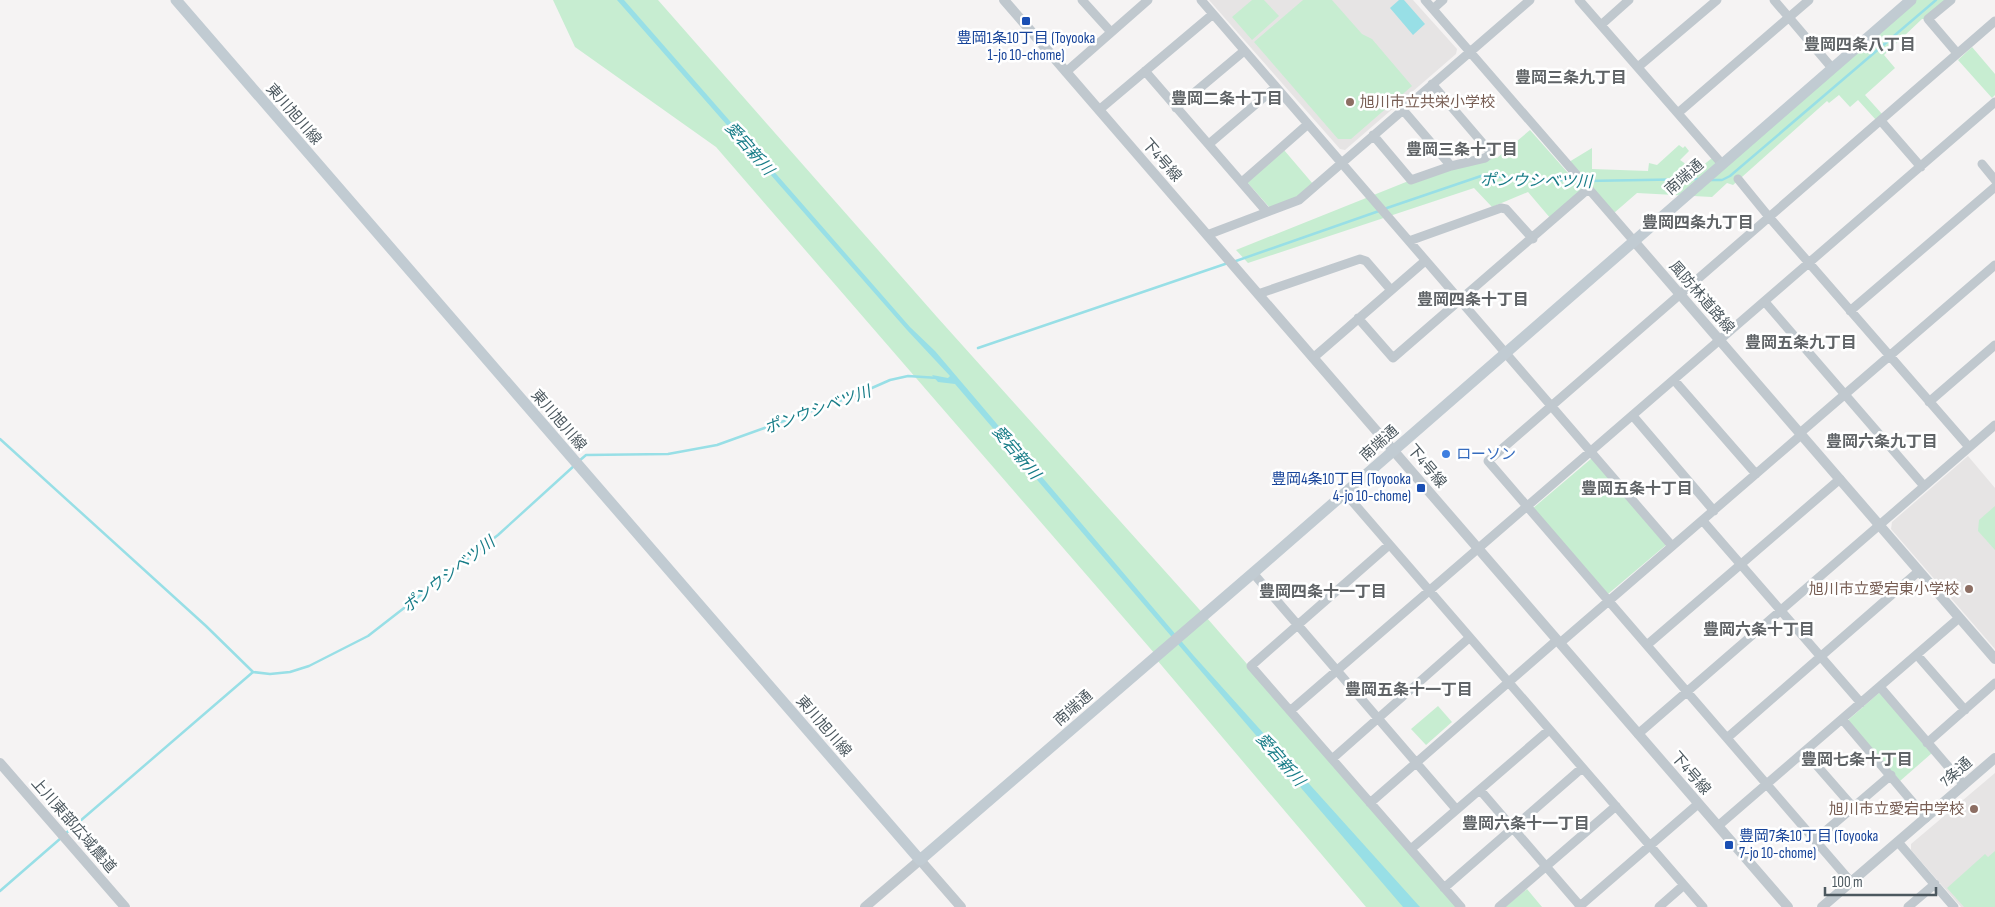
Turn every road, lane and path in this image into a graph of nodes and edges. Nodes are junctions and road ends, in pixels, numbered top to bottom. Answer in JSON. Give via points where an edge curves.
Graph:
{"nodes":[{"id":1,"x":176,"y":0,"type":"edge"},
{"id":2,"x":1004,"y":0,"type":"edge"},
{"id":3,"x":1082,"y":0,"type":"edge"},
{"id":4,"x":1148,"y":0,"type":"edge"},
{"id":5,"x":1201,"y":0,"type":"edge"},
{"id":6,"x":1425,"y":0,"type":"edge"},
{"id":7,"x":1443,"y":0,"type":"edge"},
{"id":8,"x":1530,"y":0,"type":"edge"},
{"id":9,"x":1579,"y":0,"type":"edge"},
{"id":10,"x":1630,"y":0,"type":"edge"},
{"id":11,"x":1717,"y":0,"type":"edge"},
{"id":12,"x":1774,"y":0,"type":"edge"},
{"id":13,"x":1809,"y":0,"type":"edge"},
{"id":14,"x":1911,"y":0,"type":"edge"},
{"id":15,"x":1951,"y":0,"type":"edge"},
{"id":16,"x":1433,"y":9,"type":"junction"},
{"id":17,"x":1213,"y":14,"type":"junction"},
{"id":18,"x":1789,"y":18,"type":"junction"},
{"id":19,"x":1995,"y":21,"type":"edge"},
{"id":20,"x":1601,"y":25,"type":"junction"},
{"id":21,"x":1111,"y":32,"type":"junction"},
{"id":22,"x":1244,"y":51,"type":"junction"},
{"id":23,"x":1470,"y":52,"type":"junction"},
{"id":24,"x":1957,"y":53,"type":"junction"},
{"id":25,"x":1638,"y":67,"type":"junction"},
{"id":26,"x":1832,"y":68,"type":"junction"},
{"id":27,"x":1066,"y":72,"type":"junction"},
{"id":28,"x":1145,"y":72,"type":"junction"},
{"id":29,"x":1432,"y":84,"type":"junction"},
{"id":30,"x":1276,"y":87,"type":"junction"},
{"id":31,"x":1995,"y":102,"type":"edge"},
{"id":32,"x":1176,"y":108,"type":"junction"},
{"id":33,"x":1099,"y":110,"type":"junction"},
{"id":34,"x":1403,"y":110,"type":"junction"},
{"id":35,"x":1678,"y":113,"type":"junction"},
{"id":36,"x":1881,"y":121,"type":"junction"},
{"id":37,"x":1308,"y":124,"type":"junction"},
{"id":38,"x":1373,"y":136,"type":"junction"},
{"id":39,"x":1209,"y":144,"type":"junction"},
{"id":40,"x":1342,"y":163,"type":"junction"},
{"id":41,"x":1982,"y":164,"type":"dead end"},
{"id":42,"x":1451,"y":166,"type":"junction"},
{"id":43,"x":1921,"y":167,"type":"junction"},
{"id":44,"x":1717,"y":168,"type":"junction"},
{"id":45,"x":1738,"y":179,"type":"dead end"},
{"id":46,"x":1995,"y":180,"type":"edge"},
{"id":47,"x":1242,"y":182,"type":"junction"},
{"id":48,"x":1995,"y":186,"type":"edge"},
{"id":49,"x":1588,"y":188,"type":"junction"},
{"id":50,"x":1267,"y":212,"type":"junction"},
{"id":51,"x":1769,"y":217,"type":"junction"},
{"id":52,"x":1207,"y":235,"type":"junction"},
{"id":53,"x":1533,"y":239,"type":"junction"},
{"id":54,"x":1633,"y":240,"type":"junction"},
{"id":55,"x":1409,"y":241,"type":"junction"},
{"id":56,"x":1425,"y":261,"type":"junction"},
{"id":57,"x":1809,"y":263,"type":"junction"},
{"id":58,"x":1995,"y":265,"type":"edge"},
{"id":59,"x":1391,"y":290,"type":"junction"},
{"id":60,"x":1258,"y":294,"type":"junction"},
{"id":61,"x":1680,"y":294,"type":"junction"},
{"id":62,"x":1460,"y":300,"type":"junction"},
{"id":63,"x":1765,"y":302,"type":"junction"},
{"id":64,"x":1850,"y":311,"type":"junction"},
{"id":65,"x":1358,"y":318,"type":"junction"},
{"id":66,"x":1720,"y":340,"type":"junction"},
{"id":67,"x":1995,"y":345,"type":"edge"},
{"id":68,"x":1505,"y":352,"type":"junction"},
{"id":69,"x":1889,"y":356,"type":"junction"},
{"id":70,"x":1313,"y":358,"type":"junction"},
{"id":71,"x":1674,"y":380,"type":"junction"},
{"id":72,"x":1845,"y":394,"type":"junction"},
{"id":73,"x":1929,"y":402,"type":"junction"},
{"id":74,"x":1551,"y":406,"type":"junction"},
{"id":75,"x":1633,"y":416,"type":"junction"},
{"id":76,"x":1995,"y":425,"type":"edge"},
{"id":77,"x":1801,"y":434,"type":"junction"},
{"id":78,"x":1969,"y":448,"type":"junction"},
{"id":79,"x":1393,"y":450,"type":"junction"},
{"id":80,"x":1591,"y":452,"type":"junction"},
{"id":81,"x":1756,"y":474,"type":"junction"},
{"id":82,"x":1840,"y":480,"type":"junction"},
{"id":83,"x":1924,"y":486,"type":"junction"},
{"id":84,"x":1346,"y":493,"type":"junction"},
{"id":85,"x":1527,"y":507,"type":"junction"},
{"id":86,"x":1714,"y":511,"type":"junction"},
{"id":87,"x":1703,"y":521,"type":"junction"},
{"id":88,"x":1879,"y":525,"type":"junction"},
{"id":89,"x":1389,"y":545,"type":"junction"},
{"id":90,"x":1672,"y":546,"type":"junction"},
{"id":91,"x":1478,"y":549,"type":"junction"},
{"id":92,"x":1741,"y":564,"type":"junction"},
{"id":93,"x":1919,"y":571,"type":"junction"},
{"id":94,"x":1253,"y":573,"type":"junction"},
{"id":95,"x":1430,"y":590,"type":"junction"},
{"id":96,"x":1609,"y":602,"type":"junction"},
{"id":97,"x":1781,"y":610,"type":"junction"},
{"id":98,"x":1959,"y":618,"type":"junction"},
{"id":99,"x":1297,"y":624,"type":"junction"},
{"id":100,"x":1469,"y":638,"type":"junction"},
{"id":101,"x":1558,"y":642,"type":"junction"},
{"id":102,"x":1647,"y":646,"type":"junction"},
{"id":103,"x":1917,"y":654,"type":"junction"},
{"id":104,"x":1821,"y":656,"type":"junction"},
{"id":105,"x":1995,"y":659,"type":"edge"},
{"id":106,"x":1336,"y":670,"type":"junction"},
{"id":107,"x":1509,"y":682,"type":"junction"},
{"id":108,"x":1995,"y":684,"type":"edge"},
{"id":109,"x":1880,"y":687,"type":"junction"},
{"id":110,"x":1686,"y":692,"type":"junction"},
{"id":111,"x":1861,"y":703,"type":"junction"},
{"id":112,"x":1965,"y":710,"type":"junction"},
{"id":113,"x":1290,"y":711,"type":"junction"},
{"id":114,"x":1378,"y":718,"type":"junction"},
{"id":115,"x":1842,"y":719,"type":"junction"},
{"id":116,"x":1549,"y":730,"type":"junction"},
{"id":117,"x":1638,"y":734,"type":"junction"},
{"id":118,"x":1727,"y":738,"type":"junction"},
{"id":119,"x":1927,"y":743,"type":"junction"},
{"id":120,"x":1804,"y":752,"type":"junction"},
{"id":121,"x":1995,"y":758,"type":"edge"},
{"id":122,"x":1332,"y":759,"type":"junction"},
{"id":123,"x":1416,"y":762,"type":"junction"},
{"id":124,"x":0,"y":763,"type":"edge"},
{"id":125,"x":1582,"y":768,"type":"junction"},
{"id":126,"x":1890,"y":775,"type":"junction"},
{"id":127,"x":1767,"y":784,"type":"junction"},
{"id":128,"x":1964,"y":785,"type":"junction"},
{"id":129,"x":1480,"y":790,"type":"junction"},
{"id":130,"x":1370,"y":803,"type":"junction"},
{"id":131,"x":1698,"y":804,"type":"junction"},
{"id":132,"x":1616,"y":806,"type":"junction"},
{"id":133,"x":1853,"y":807,"type":"junction"},
{"id":134,"x":1456,"y":809,"type":"junction"},
{"id":135,"x":1926,"y":818,"type":"junction"},
{"id":136,"x":1718,"y":826,"type":"junction"},
{"id":137,"x":1513,"y":828,"type":"junction"},
{"id":138,"x":1815,"y":840,"type":"junction"},
{"id":139,"x":1898,"y":842,"type":"junction"},
{"id":140,"x":1650,"y":846,"type":"junction"},
{"id":141,"x":1410,"y":850,"type":"junction"},
{"id":142,"x":920,"y":860,"type":"junction"},
{"id":143,"x":1546,"y":867,"type":"junction"},
{"id":144,"x":1852,"y":882,"type":"junction"},
{"id":145,"x":1935,"y":884,"type":"junction"},
{"id":146,"x":1684,"y":885,"type":"junction"},
{"id":147,"x":1444,"y":888,"type":"junction"},
{"id":148,"x":125,"y":907,"type":"edge"},
{"id":149,"x":865,"y":907,"type":"edge"},
{"id":150,"x":961,"y":907,"type":"edge"},
{"id":151,"x":1461,"y":907,"type":"edge"},
{"id":152,"x":1499,"y":907,"type":"edge"},
{"id":153,"x":1580,"y":907,"type":"edge"},
{"id":154,"x":1659,"y":907,"type":"edge"},
{"id":155,"x":1703,"y":907,"type":"edge"},
{"id":156,"x":1788,"y":907,"type":"edge"},
{"id":157,"x":1822,"y":907,"type":"edge"},
{"id":158,"x":1908,"y":907,"type":"edge"},
{"id":159,"x":1954,"y":907,"type":"edge"}],
"edges":[{"from":1,"to":142,"type":"main road","name":"東川旭川線"},
{"from":2,"to":27,"type":"street","name":"下4号線"},
{"from":3,"to":21,"type":"street"},
{"from":4,"to":21,"type":"street"},
{"from":5,"to":17,"type":"street"},
{"from":6,"to":16,"type":"street","name":"風防林道路線"},
{"from":7,"to":16,"type":"street"},
{"from":8,"to":23,"type":"street"},
{"from":9,"to":20,"type":"street"},
{"from":10,"to":20,"type":"street"},
{"from":11,"to":25,"type":"street"},
{"from":12,"to":18,"type":"street"},
{"from":13,"to":18,"type":"street"},
{"from":14,"to":26,"type":"main road","name":"南端通"},
{"from":15,"to":24,"type":"street","via":[[1928,19]]},
{"from":16,"to":23,"type":"street","name":"風防林道路線"},
{"from":17,"to":22,"type":"street"},
{"from":17,"to":28,"type":"street"},
{"from":18,"to":26,"type":"street"},
{"from":18,"to":35,"type":"street"},
{"from":19,"to":24,"type":"street"},
{"from":20,"to":25,"type":"street"},
{"from":21,"to":27,"type":"street"},
{"from":22,"to":30,"type":"street"},
{"from":22,"to":32,"type":"street"},
{"from":23,"to":29,"type":"street"},
{"from":23,"to":49,"type":"street","name":"風防林道路線"},
{"from":24,"to":36,"type":"street"},
{"from":25,"to":35,"type":"street"},
{"from":26,"to":44,"type":"main road","name":"南端通"},
{"from":27,"to":33,"type":"street","name":"下4号線"},
{"from":28,"to":32,"type":"street"},
{"from":28,"to":33,"type":"street"},
{"from":29,"to":34,"type":"street"},
{"from":29,"to":42,"type":"street","via":[[1491,153],[1485,158]]},
{"from":30,"to":37,"type":"street"},
{"from":30,"to":39,"type":"street"},
{"from":31,"to":43,"type":"street"},
{"from":32,"to":39,"type":"street"},
{"from":33,"to":52,"type":"street","name":"下4号線"},
{"from":34,"to":38,"type":"street"},
{"from":34,"to":42,"type":"street"},
{"from":35,"to":44,"type":"street"},
{"from":36,"to":43,"type":"street"},
{"from":36,"to":51,"type":"street"},
{"from":37,"to":40,"type":"street"},
{"from":37,"to":47,"type":"street"},
{"from":38,"to":40,"type":"street"},
{"from":38,"to":42,"type":"street","via":[[1411,180]]},
{"from":39,"to":47,"type":"street"},
{"from":40,"to":50,"type":"street","via":[[1299,200]]},
{"from":40,"to":55,"type":"street"},
{"from":41,"to":46,"type":"street"},
{"from":43,"to":57,"type":"street"},
{"from":44,"to":54,"type":"main road","name":"南端通"},
{"from":45,"to":51,"type":"street"},
{"from":47,"to":50,"type":"street"},
{"from":48,"to":64,"type":"street"},
{"from":49,"to":53,"type":"street"},
{"from":49,"to":54,"type":"street","name":"風防林道路線"},
{"from":50,"to":52,"type":"street"},
{"from":51,"to":57,"type":"street"},
{"from":51,"to":61,"type":"street"},
{"from":52,"to":60,"type":"street","name":"下4号線"},
{"from":53,"to":55,"type":"street","via":[[1501,208]]},
{"from":53,"to":62,"type":"street"},
{"from":54,"to":61,"type":"street","name":"風防林道路線"},
{"from":54,"to":68,"type":"main road","name":"南端通"},
{"from":55,"to":56,"type":"street"},
{"from":56,"to":59,"type":"street"},
{"from":56,"to":62,"type":"street"},
{"from":57,"to":63,"type":"street"},
{"from":57,"to":64,"type":"street"},
{"from":58,"to":69,"type":"street"},
{"from":59,"to":60,"type":"street","via":[[1366,261],[1360,259]]},
{"from":59,"to":65,"type":"street"},
{"from":60,"to":70,"type":"street","name":"下4号線"},
{"from":61,"to":66,"type":"street","name":"風防林道路線"},
{"from":61,"to":74,"type":"street"},
{"from":62,"to":65,"type":"street","via":[[1394,358]]},
{"from":62,"to":68,"type":"street"},
{"from":63,"to":66,"type":"street"},
{"from":63,"to":72,"type":"street"},
{"from":64,"to":69,"type":"street"},
{"from":65,"to":70,"type":"street"},
{"from":66,"to":71,"type":"street"},
{"from":66,"to":77,"type":"street","name":"風防林道路線"},
{"from":67,"to":73,"type":"street"},
{"from":68,"to":74,"type":"street"},
{"from":68,"to":79,"type":"main road","name":"南端通"},
{"from":69,"to":72,"type":"street"},
{"from":69,"to":73,"type":"street"},
{"from":70,"to":79,"type":"street","name":"下4号線"},
{"from":71,"to":75,"type":"street"},
{"from":71,"to":81,"type":"street"},
{"from":72,"to":77,"type":"street"},
{"from":72,"to":83,"type":"street"},
{"from":73,"to":78,"type":"street"},
{"from":74,"to":80,"type":"street"},
{"from":74,"to":85,"type":"street","via":[[1488,461]]},
{"from":75,"to":80,"type":"street"},
{"from":75,"to":86,"type":"street"},
{"from":76,"to":78,"type":"street"},
{"from":77,"to":81,"type":"street"},
{"from":77,"to":82,"type":"street","name":"風防林道路線"},
{"from":78,"to":83,"type":"street"},
{"from":79,"to":84,"type":"main road","name":"南端通"},
{"from":79,"to":91,"type":"street","name":"下4号線"},
{"from":80,"to":85,"type":"street"},
{"from":80,"to":90,"type":"street"},
{"from":81,"to":86,"type":"street"},
{"from":82,"to":88,"type":"street","name":"風防林道路線"},
{"from":82,"to":92,"type":"street"},
{"from":83,"to":88,"type":"street"},
{"from":84,"to":89,"type":"street"},
{"from":84,"to":94,"type":"main road","name":"南端通"},
{"from":85,"to":91,"type":"street"},
{"from":85,"to":96,"type":"street"},
{"from":86,"to":87,"type":"street"},
{"from":87,"to":90,"type":"street"},
{"from":87,"to":92,"type":"street"},
{"from":88,"to":93,"type":"street","name":"風防林道路線"},
{"from":88,"to":97,"type":"street"},
{"from":89,"to":95,"type":"street"},
{"from":89,"to":99,"type":"street"},
{"from":90,"to":96,"type":"street"},
{"from":91,"to":95,"type":"street"},
{"from":91,"to":101,"type":"street","name":"下4号線"},
{"from":92,"to":97,"type":"street"},
{"from":92,"to":102,"type":"street"},
{"from":93,"to":98,"type":"street","name":"風防林道路線"},
{"from":93,"to":104,"type":"street"},
{"from":94,"to":99,"type":"street"},
{"from":94,"to":142,"type":"main road","name":"南端通"},
{"from":95,"to":100,"type":"street"},
{"from":95,"to":106,"type":"street"},
{"from":96,"to":101,"type":"street"},
{"from":96,"to":102,"type":"street"},
{"from":97,"to":104,"type":"street"},
{"from":97,"to":110,"type":"street"},
{"from":98,"to":103,"type":"street"},
{"from":98,"to":105,"type":"street","name":"風防林道路線"},
{"from":99,"to":106,"type":"street"},
{"from":99,"to":113,"type":"street","via":[[1250,666]]},
{"from":100,"to":107,"type":"street"},
{"from":100,"to":114,"type":"street"},
{"from":101,"to":107,"type":"street"},
{"from":101,"to":117,"type":"street","name":"下4号線"},
{"from":102,"to":110,"type":"street"},
{"from":103,"to":109,"type":"street"},
{"from":103,"to":112,"type":"street"},
{"from":104,"to":111,"type":"street"},
{"from":104,"to":118,"type":"street"},
{"from":106,"to":113,"type":"street"},
{"from":106,"to":114,"type":"street"},
{"from":107,"to":116,"type":"street"},
{"from":107,"to":123,"type":"street"},
{"from":108,"to":112,"type":"street"},
{"from":109,"to":111,"type":"street"},
{"from":109,"to":119,"type":"street"},
{"from":110,"to":117,"type":"street"},
{"from":110,"to":118,"type":"street"},
{"from":111,"to":115,"type":"street"},
{"from":112,"to":119,"type":"street"},
{"from":113,"to":122,"type":"street"},
{"from":114,"to":122,"type":"street"},
{"from":114,"to":123,"type":"street"},
{"from":115,"to":120,"type":"street"},
{"from":115,"to":126,"type":"street"},
{"from":116,"to":125,"type":"street"},
{"from":116,"to":129,"type":"street"},
{"from":117,"to":131,"type":"street","name":"下4号線"},
{"from":118,"to":127,"type":"street"},
{"from":119,"to":128,"type":"street"},
{"from":120,"to":127,"type":"street"},
{"from":120,"to":133,"type":"street"},
{"from":121,"to":128,"type":"street","name":"7条通"},
{"from":122,"to":130,"type":"street"},
{"from":123,"to":130,"type":"street"},
{"from":123,"to":134,"type":"street"},
{"from":124,"to":148,"type":"street","name":"上川東部広域農道"},
{"from":125,"to":132,"type":"street"},
{"from":125,"to":137,"type":"street"},
{"from":126,"to":133,"type":"street"},
{"from":126,"to":135,"type":"street"},
{"from":127,"to":136,"type":"street"},
{"from":127,"to":138,"type":"street"},
{"from":128,"to":135,"type":"street","name":"7条通"},
{"from":129,"to":134,"type":"street"},
{"from":129,"to":137,"type":"street"},
{"from":130,"to":141,"type":"street"},
{"from":131,"to":136,"type":"street","name":"下4号線"},
{"from":131,"to":140,"type":"street"},
{"from":132,"to":140,"type":"street"},
{"from":132,"to":143,"type":"street"},
{"from":133,"to":138,"type":"street"},
{"from":134,"to":141,"type":"street"},
{"from":135,"to":139,"type":"street","name":"7条通"},
{"from":136,"to":156,"type":"street","name":"下4号線"},
{"from":137,"to":143,"type":"street"},
{"from":137,"to":147,"type":"street"},
{"from":138,"to":144,"type":"street"},
{"from":139,"to":144,"type":"street","name":"7条通"},
{"from":139,"to":145,"type":"street"},
{"from":140,"to":146,"type":"street"},
{"from":140,"to":153,"type":"street"},
{"from":141,"to":147,"type":"street"},
{"from":142,"to":149,"type":"street","name":"南端通"},
{"from":142,"to":150,"type":"street"},
{"from":143,"to":152,"type":"street"},
{"from":143,"to":153,"type":"street"},
{"from":144,"to":157,"type":"street","name":"7条通"},
{"from":145,"to":158,"type":"street"},
{"from":145,"to":159,"type":"street"},
{"from":146,"to":154,"type":"street"},
{"from":146,"to":155,"type":"street"},
{"from":147,"to":151,"type":"street"}]}
